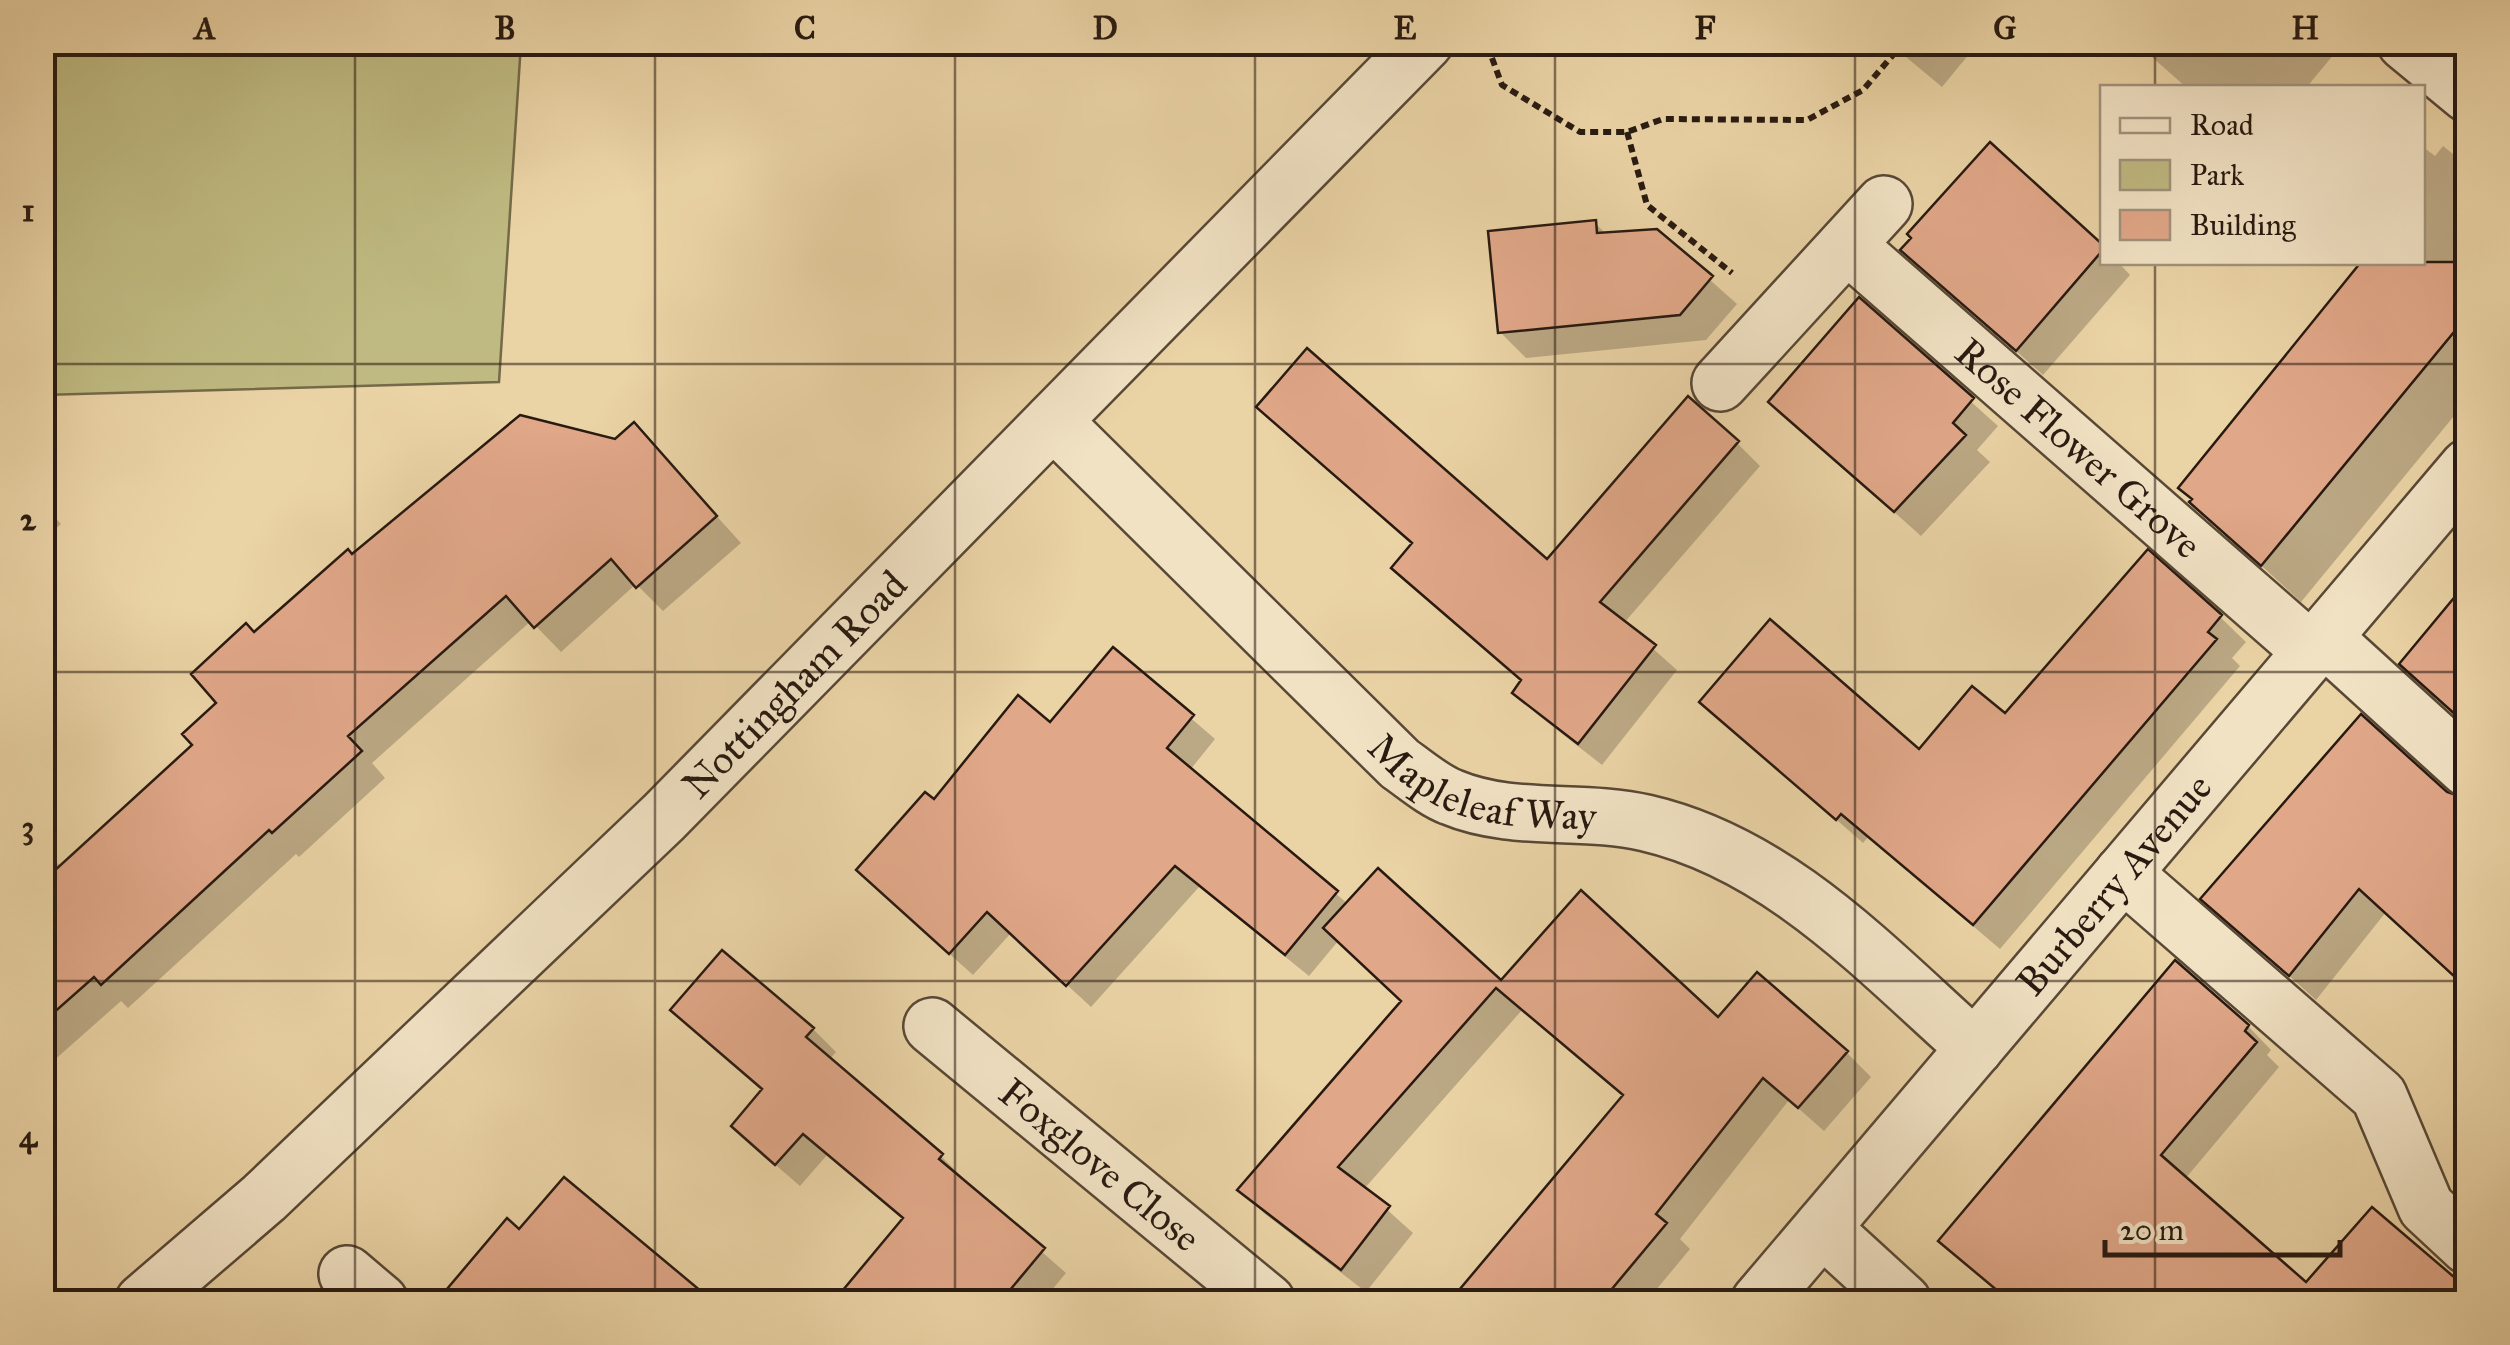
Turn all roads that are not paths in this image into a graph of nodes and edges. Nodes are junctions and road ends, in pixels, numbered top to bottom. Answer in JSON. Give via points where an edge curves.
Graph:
{"nodes":[{"id":1,"x":1425,"y":42,"type":"edge"},
{"id":2,"x":2405,"y":42,"type":"edge"},
{"id":3,"x":2468,"y":94,"type":"edge"},
{"id":4,"x":1884,"y":204,"type":"dead end"},
{"id":5,"x":1847,"y":245,"type":"junction"},
{"id":6,"x":1720,"y":383,"type":"dead end"},
{"id":7,"x":1052,"y":421,"type":"junction"},
{"id":8,"x":2468,"y":467,"type":"edge"},
{"id":9,"x":2317,"y":644,"type":"junction"},
{"id":10,"x":2468,"y":770,"type":"edge"},
{"id":11,"x":2122,"y":874,"type":"junction"},
{"id":12,"x":932,"y":1026,"type":"dead end"},
{"id":13,"x":1975,"y":1048,"type":"junction"},
{"id":14,"x":1822,"y":1228,"type":"junction"},
{"id":15,"x":2468,"y":1246,"type":"edge"},
{"id":16,"x":143,"y":1302,"type":"edge"},
{"id":17,"x":1267,"y":1302,"type":"edge"},
{"id":18,"x":1759,"y":1302,"type":"edge"},
{"id":19,"x":1903,"y":1302,"type":"edge"}],
"edges":[{"from":1,"to":7,"type":"street","name":"Nottingham Road"},
{"from":2,"to":3,"type":"street"},
{"from":4,"to":5,"type":"street"},
{"from":5,"to":6,"type":"street"},
{"from":5,"to":9,"type":"street","name":"Rose Flower Grove"},
{"from":7,"to":13,"type":"street","name":"Mapleleaf Way","via":[[1400,764],[1449,796],[1504,812],[1645,822],[1726,849],[1802,896]]},
{"from":7,"to":16,"type":"street","name":"Nottingham Road","via":[[664,816],[264,1198]]},
{"from":8,"to":9,"type":"street","name":"Burberry Avenue"},
{"from":9,"to":10,"type":"street","name":"Rose Flower Grove"},
{"from":9,"to":11,"type":"street","name":"Burberry Avenue"},
{"from":11,"to":13,"type":"street","name":"Burberry Avenue"},
{"from":11,"to":15,"type":"street","via":[[2378,1096],[2426,1207]]},
{"from":12,"to":17,"type":"street","name":"Foxglove Close"},
{"from":13,"to":14,"type":"street","name":"Burberry Avenue"},
{"from":14,"to":18,"type":"street","name":"Burberry Avenue"},
{"from":14,"to":19,"type":"street"}]}
